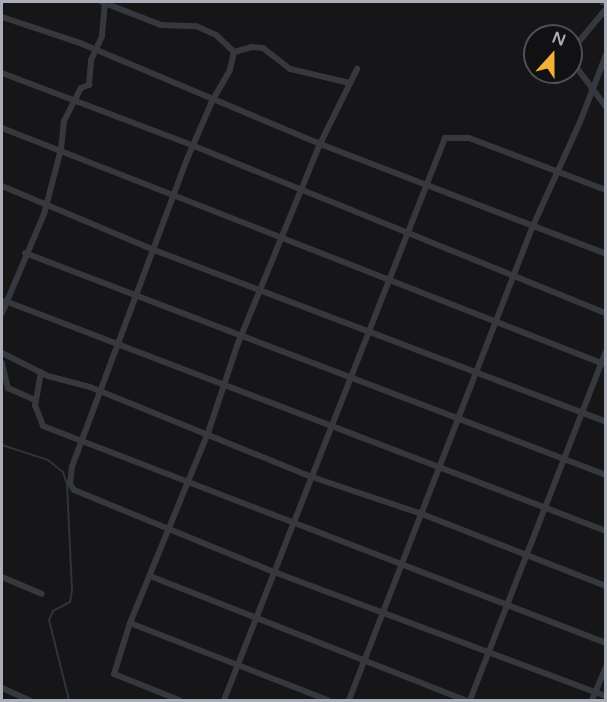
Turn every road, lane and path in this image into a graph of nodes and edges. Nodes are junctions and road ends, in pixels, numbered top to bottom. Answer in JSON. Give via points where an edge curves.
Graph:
{"nodes":[{"id":1,"x":104,"y":2,"type":"edge"},
{"id":2,"x":606,"y":9,"type":"edge"},
{"id":3,"x":2,"y":17,"type":"edge"},
{"id":4,"x":583,"y":37,"type":"edge"},
{"id":5,"x":95,"y":51,"type":"junction"},
{"id":6,"x":234,"y":52,"type":"junction"},
{"id":7,"x":606,"y":56,"type":"edge"},
{"id":8,"x":357,"y":69,"type":"dead end"},
{"id":9,"x":2,"y":74,"type":"edge"},
{"id":10,"x":583,"y":75,"type":"edge"},
{"id":11,"x":350,"y":83,"type":"junction"},
{"id":12,"x":594,"y":89,"type":"junction"},
{"id":13,"x":75,"y":99,"type":"junction"},
{"id":14,"x":213,"y":99,"type":"junction"},
{"id":15,"x":606,"y":107,"type":"edge"},
{"id":16,"x":2,"y":128,"type":"edge"},
{"id":17,"x":320,"y":144,"type":"junction"},
{"id":18,"x":194,"y":146,"type":"junction"},
{"id":19,"x":61,"y":148,"type":"junction"},
{"id":20,"x":556,"y":169,"type":"junction"},
{"id":21,"x":2,"y":186,"type":"edge"},
{"id":22,"x":428,"y":186,"type":"junction"},
{"id":23,"x":606,"y":190,"type":"edge"},
{"id":24,"x":301,"y":192,"type":"junction"},
{"id":25,"x":174,"y":199,"type":"junction"},
{"id":26,"x":46,"y":207,"type":"junction"},
{"id":27,"x":532,"y":228,"type":"junction"},
{"id":28,"x":411,"y":233,"type":"junction"},
{"id":29,"x":284,"y":239,"type":"junction"},
{"id":30,"x":154,"y":250,"type":"junction"},
{"id":31,"x":25,"y":253,"type":"junction"},
{"id":32,"x":606,"y":254,"type":"edge"},
{"id":33,"x":513,"y":278,"type":"junction"},
{"id":34,"x":391,"y":280,"type":"junction"},
{"id":35,"x":262,"y":291,"type":"junction"},
{"id":36,"x":137,"y":295,"type":"junction"},
{"id":37,"x":5,"y":302,"type":"junction"},
{"id":38,"x":606,"y":313,"type":"edge"},
{"id":39,"x":2,"y":314,"type":"edge"},
{"id":40,"x":496,"y":321,"type":"junction"},
{"id":41,"x":367,"y":330,"type":"junction"},
{"id":42,"x":243,"y":334,"type":"junction"},
{"id":43,"x":120,"y":344,"type":"junction"},
{"id":44,"x":606,"y":352,"type":"edge"},
{"id":45,"x":2,"y":353,"type":"edge"},
{"id":46,"x":2,"y":363,"type":"edge"},
{"id":47,"x":603,"y":364,"type":"edge"},
{"id":48,"x":477,"y":371,"type":"junction"},
{"id":49,"x":41,"y":372,"type":"junction"},
{"id":50,"x":350,"y":375,"type":"junction"},
{"id":51,"x":225,"y":386,"type":"junction"},
{"id":52,"x":101,"y":392,"type":"junction"},
{"id":53,"x":35,"y":400,"type":"junction"},
{"id":54,"x":581,"y":413,"type":"junction"},
{"id":55,"x":458,"y":417,"type":"junction"},
{"id":56,"x":606,"y":422,"type":"edge"},
{"id":57,"x":331,"y":423,"type":"junction"},
{"id":58,"x":208,"y":433,"type":"junction"},
{"id":59,"x":83,"y":441,"type":"junction"},
{"id":60,"x":563,"y":459,"type":"junction"},
{"id":61,"x":440,"y":465,"type":"junction"},
{"id":62,"x":606,"y":475,"type":"edge"},
{"id":63,"x":309,"y":476,"type":"junction"},
{"id":64,"x":190,"y":482,"type":"junction"},
{"id":65,"x":544,"y":508,"type":"junction"},
{"id":66,"x":422,"y":514,"type":"junction"},
{"id":67,"x":295,"y":523,"type":"junction"},
{"id":68,"x":170,"y":530,"type":"junction"},
{"id":69,"x":606,"y":531,"type":"edge"},
{"id":70,"x":526,"y":556,"type":"junction"},
{"id":71,"x":400,"y":565,"type":"junction"},
{"id":72,"x":274,"y":572,"type":"junction"},
{"id":73,"x":150,"y":576,"type":"junction"},
{"id":74,"x":2,"y":577,"type":"edge"},
{"id":75,"x":606,"y":586,"type":"edge"},
{"id":76,"x":42,"y":594,"type":"dead end"},
{"id":77,"x":506,"y":607,"type":"junction"},
{"id":78,"x":383,"y":611,"type":"junction"},
{"id":79,"x":256,"y":620,"type":"junction"},
{"id":80,"x":130,"y":623,"type":"junction"},
{"id":81,"x":606,"y":643,"type":"edge"},
{"id":82,"x":490,"y":652,"type":"junction"},
{"id":83,"x":364,"y":660,"type":"junction"},
{"id":84,"x":238,"y":664,"type":"junction"},
{"id":85,"x":606,"y":667,"type":"edge"},
{"id":86,"x":2,"y":688,"type":"edge"},
{"id":87,"x":595,"y":692,"type":"junction"},
{"id":88,"x":606,"y":696,"type":"edge"},
{"id":89,"x":29,"y":700,"type":"edge"},
{"id":90,"x":179,"y":700,"type":"edge"},
{"id":91,"x":224,"y":700,"type":"edge"},
{"id":92,"x":327,"y":700,"type":"edge"},
{"id":93,"x":349,"y":700,"type":"edge"},
{"id":94,"x":465,"y":700,"type":"edge"},
{"id":95,"x":470,"y":700,"type":"edge"},
{"id":96,"x":592,"y":700,"type":"edge"}],
"edges":[{"from":1,"to":5,"type":"street","via":[[102,36]]},
{"from":1,"to":6,"type":"street","via":[[161,25],[196,26],[216,35]]},
{"from":2,"to":4,"type":"street"},
{"from":3,"to":5,"type":"street"},
{"from":5,"to":13,"type":"street","via":[[89,85],[81,88]]},
{"from":5,"to":14,"type":"street"},
{"from":6,"to":11,"type":"street","via":[[252,46],[263,48],[290,69]]},
{"from":6,"to":14,"type":"street","via":[[230,70]]},
{"from":7,"to":12,"type":"street"},
{"from":8,"to":11,"type":"street"},
{"from":9,"to":13,"type":"street"},
{"from":10,"to":12,"type":"street"},
{"from":11,"to":17,"type":"street"},
{"from":12,"to":15,"type":"street"},
{"from":12,"to":20,"type":"street"},
{"from":13,"to":18,"type":"street"},
{"from":13,"to":19,"type":"street","via":[[64,121]]},
{"from":14,"to":17,"type":"street"},
{"from":14,"to":18,"type":"street"},
{"from":16,"to":19,"type":"street"},
{"from":17,"to":22,"type":"street"},
{"from":17,"to":24,"type":"street"},
{"from":18,"to":24,"type":"street"},
{"from":18,"to":25,"type":"street"},
{"from":19,"to":25,"type":"street"},
{"from":19,"to":26,"type":"street"},
{"from":20,"to":22,"type":"street","via":[[469,138],[446,138]]},
{"from":20,"to":23,"type":"street"},
{"from":20,"to":27,"type":"street"},
{"from":21,"to":26,"type":"street"},
{"from":22,"to":27,"type":"street"},
{"from":22,"to":28,"type":"street"},
{"from":24,"to":28,"type":"street"},
{"from":24,"to":29,"type":"street"},
{"from":25,"to":29,"type":"street"},
{"from":25,"to":30,"type":"street"},
{"from":26,"to":30,"type":"street"},
{"from":26,"to":31,"type":"street"},
{"from":27,"to":32,"type":"street"},
{"from":27,"to":33,"type":"street"},
{"from":28,"to":33,"type":"street"},
{"from":28,"to":34,"type":"street"},
{"from":29,"to":34,"type":"street"},
{"from":29,"to":35,"type":"street"},
{"from":30,"to":35,"type":"street"},
{"from":30,"to":36,"type":"street"},
{"from":31,"to":36,"type":"street"},
{"from":31,"to":37,"type":"street"},
{"from":33,"to":38,"type":"street"},
{"from":33,"to":40,"type":"street"},
{"from":34,"to":40,"type":"street"},
{"from":34,"to":41,"type":"street"},
{"from":35,"to":41,"type":"street"},
{"from":35,"to":42,"type":"street"},
{"from":36,"to":42,"type":"street"},
{"from":36,"to":43,"type":"street"},
{"from":37,"to":39,"type":"street"},
{"from":37,"to":43,"type":"street"},
{"from":40,"to":47,"type":"street"},
{"from":40,"to":48,"type":"street"},
{"from":41,"to":48,"type":"street"},
{"from":41,"to":50,"type":"street"},
{"from":42,"to":50,"type":"street"},
{"from":42,"to":51,"type":"street"},
{"from":43,"to":51,"type":"street"},
{"from":43,"to":52,"type":"street"},
{"from":44,"to":47,"type":"street"},
{"from":45,"to":49,"type":"street"},
{"from":46,"to":53,"type":"street","via":[[8,388]]},
{"from":47,"to":54,"type":"street"},
{"from":48,"to":54,"type":"street"},
{"from":48,"to":55,"type":"street"},
{"from":49,"to":52,"type":"street"},
{"from":49,"to":53,"type":"street"},
{"from":50,"to":55,"type":"street"},
{"from":50,"to":57,"type":"street"},
{"from":51,"to":57,"type":"street"},
{"from":51,"to":58,"type":"street"},
{"from":52,"to":58,"type":"street"},
{"from":52,"to":59,"type":"street"},
{"from":53,"to":59,"type":"street","via":[[40,423]]},
{"from":54,"to":56,"type":"street"},
{"from":54,"to":60,"type":"street"},
{"from":55,"to":60,"type":"street"},
{"from":55,"to":61,"type":"street"},
{"from":57,"to":61,"type":"street"},
{"from":57,"to":63,"type":"street"},
{"from":58,"to":63,"type":"street"},
{"from":58,"to":64,"type":"street"},
{"from":59,"to":64,"type":"street"},
{"from":59,"to":68,"type":"street","via":[[69,477],[74,490]]},
{"from":60,"to":62,"type":"street"},
{"from":60,"to":65,"type":"street"},
{"from":61,"to":65,"type":"street"},
{"from":61,"to":66,"type":"street"},
{"from":63,"to":66,"type":"street"},
{"from":63,"to":67,"type":"street"},
{"from":64,"to":67,"type":"street"},
{"from":64,"to":68,"type":"street"},
{"from":65,"to":69,"type":"street"},
{"from":65,"to":70,"type":"street"},
{"from":66,"to":70,"type":"street"},
{"from":66,"to":71,"type":"street"},
{"from":67,"to":71,"type":"street"},
{"from":67,"to":72,"type":"street"},
{"from":68,"to":72,"type":"street"},
{"from":68,"to":73,"type":"street"},
{"from":70,"to":75,"type":"street"},
{"from":70,"to":77,"type":"street"},
{"from":71,"to":77,"type":"street"},
{"from":71,"to":78,"type":"street"},
{"from":72,"to":78,"type":"street"},
{"from":72,"to":79,"type":"street"},
{"from":73,"to":79,"type":"street"},
{"from":73,"to":80,"type":"street"},
{"from":74,"to":76,"type":"street"},
{"from":77,"to":81,"type":"street"},
{"from":77,"to":82,"type":"street"},
{"from":78,"to":82,"type":"street"},
{"from":78,"to":83,"type":"street"},
{"from":79,"to":83,"type":"street"},
{"from":79,"to":84,"type":"street"},
{"from":80,"to":84,"type":"street"},
{"from":80,"to":90,"type":"street","via":[[114,674]]},
{"from":82,"to":87,"type":"street"},
{"from":82,"to":95,"type":"street"},
{"from":83,"to":93,"type":"street"},
{"from":83,"to":94,"type":"street"},
{"from":84,"to":91,"type":"street"},
{"from":84,"to":92,"type":"street"},
{"from":85,"to":87,"type":"street"},
{"from":86,"to":89,"type":"street"},
{"from":87,"to":88,"type":"street"},
{"from":87,"to":96,"type":"street"}]}
